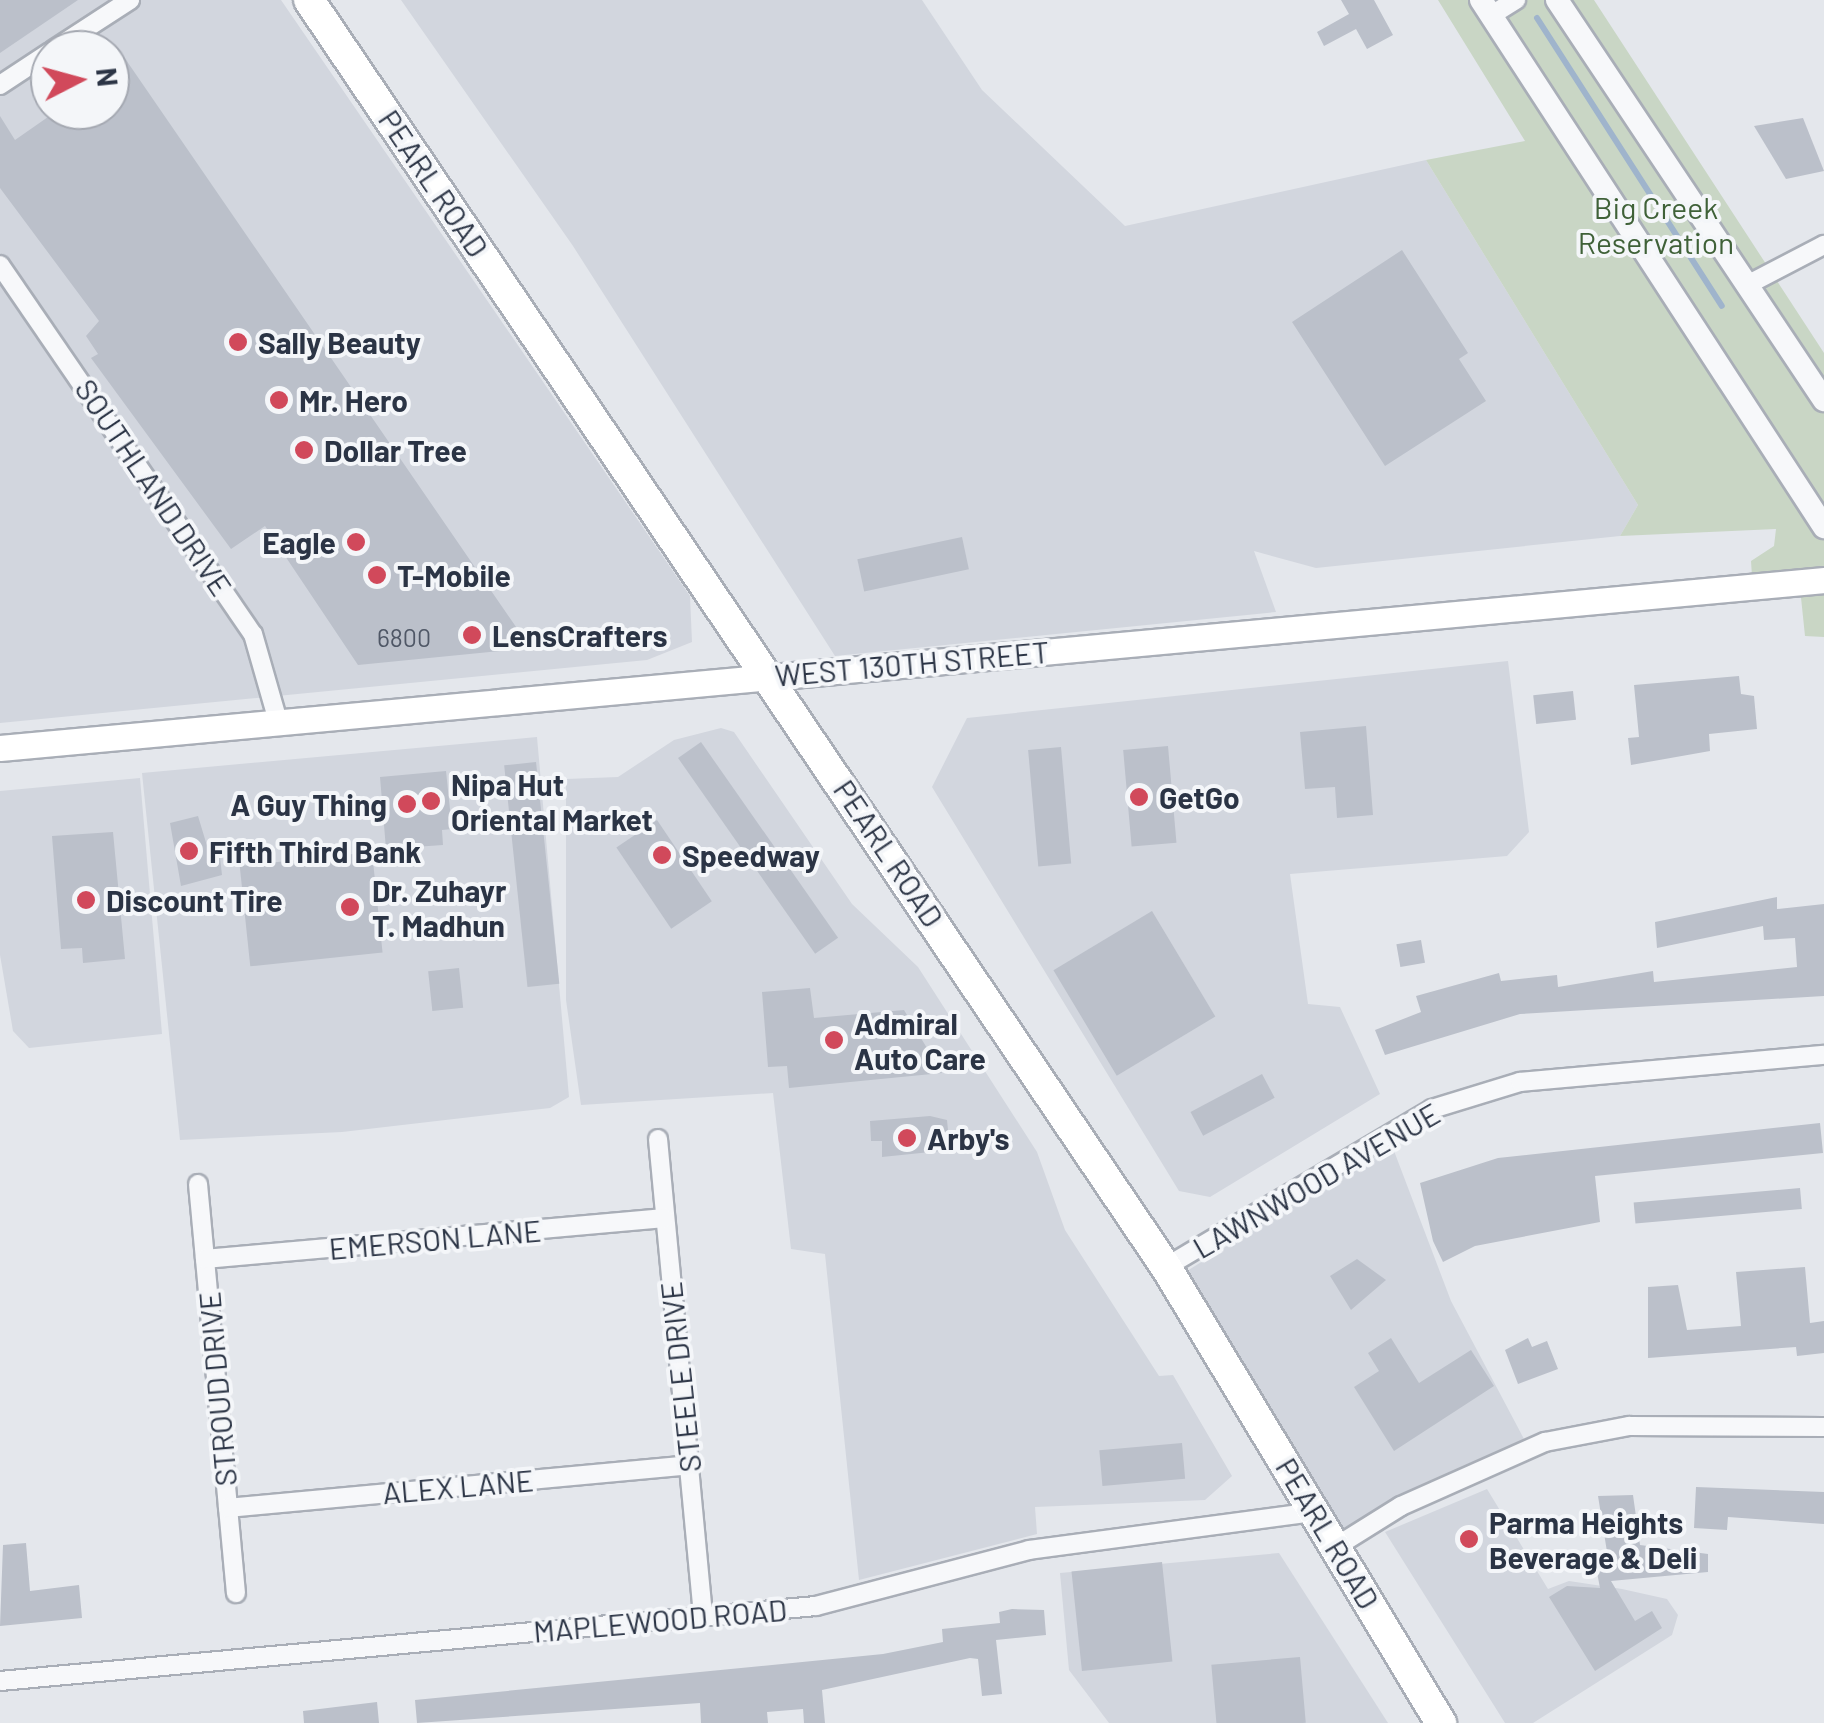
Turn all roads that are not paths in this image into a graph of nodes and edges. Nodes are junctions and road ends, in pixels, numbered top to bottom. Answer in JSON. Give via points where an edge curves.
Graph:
{"nodes":[{"id":1,"x":130,"y":0,"type":"edge"},
{"id":2,"x":309,"y":0,"type":"edge"},
{"id":3,"x":1516,"y":0,"type":"edge"},
{"id":4,"x":1557,"y":0,"type":"edge"},
{"id":5,"x":1485,"y":8,"type":"edge"},
{"id":6,"x":84,"y":30,"type":"edge"},
{"id":7,"x":30,"y":65,"type":"edge"},
{"id":8,"x":0,"y":84,"type":"edge"},
{"id":9,"x":1824,"y":244,"type":"edge"},
{"id":10,"x":0,"y":265,"type":"edge"},
{"id":11,"x":1748,"y":285,"type":"junction"},
{"id":12,"x":1824,"y":400,"type":"edge"},
{"id":13,"x":1824,"y":527,"type":"edge"},
{"id":14,"x":1824,"y":580,"type":"edge"},
{"id":15,"x":771,"y":676,"type":"junction"},
{"id":16,"x":278,"y":721,"type":"junction"},
{"id":17,"x":0,"y":748,"type":"edge"},
{"id":18,"x":1824,"y":1055,"type":"edge"},
{"id":19,"x":658,"y":1138,"type":"dead end"},
{"id":20,"x":198,"y":1184,"type":"dead end"},
{"id":21,"x":664,"y":1218,"type":"junction"},
{"id":22,"x":205,"y":1260,"type":"junction"},
{"id":23,"x":1166,"y":1267,"type":"junction"},
{"id":24,"x":1824,"y":1428,"type":"edge"},
{"id":25,"x":688,"y":1464,"type":"junction"},
{"id":26,"x":228,"y":1508,"type":"junction"},
{"id":27,"x":1313,"y":1512,"type":"junction"},
{"id":28,"x":1336,"y":1546,"type":"junction"},
{"id":29,"x":236,"y":1593,"type":"dead end"},
{"id":30,"x":703,"y":1616,"type":"junction"},
{"id":31,"x":0,"y":1681,"type":"edge"},
{"id":32,"x":1441,"y":1723,"type":"edge"}],
"edges":[{"from":1,"to":6,"type":"street"},
{"from":2,"to":15,"type":"main road","name":"PEARL ROAD"},
{"from":3,"to":5,"type":"street"},
{"from":4,"to":11,"type":"street"},
{"from":5,"to":13,"type":"street"},
{"from":7,"to":8,"type":"street"},
{"from":9,"to":11,"type":"street"},
{"from":10,"to":16,"type":"street","name":"SOUTHLAND DRIVE","via":[[253,634]]},
{"from":11,"to":12,"type":"street"},
{"from":14,"to":15,"type":"main road","name":"WEST 130TH STREET"},
{"from":15,"to":16,"type":"main road","name":"WEST 130TH STREET"},
{"from":15,"to":23,"type":"main road","name":"PEARL ROAD"},
{"from":16,"to":17,"type":"main road","name":"WEST 130TH STREET"},
{"from":18,"to":23,"type":"street","name":"LAWNWOOD AVENUE","via":[[1520,1082],[1432,1109]]},
{"from":19,"to":21,"type":"street","name":"STEELE DRIVE"},
{"from":20,"to":22,"type":"street","name":"STROUD DRIVE"},
{"from":21,"to":22,"type":"street","name":"EMERSON LANE"},
{"from":21,"to":25,"type":"street","name":"STEELE DRIVE"},
{"from":22,"to":26,"type":"street","name":"STROUD DRIVE"},
{"from":23,"to":27,"type":"main road","name":"PEARL ROAD"},
{"from":24,"to":28,"type":"street","via":[[1629,1426],[1545,1442],[1401,1506]]},
{"from":25,"to":26,"type":"street","name":"ALEX LANE"},
{"from":25,"to":30,"type":"street","name":"STEELE DRIVE"},
{"from":26,"to":29,"type":"street","name":"STROUD DRIVE"},
{"from":27,"to":28,"type":"main road","name":"PEARL ROAD"},
{"from":27,"to":30,"type":"street","name":"MAPLEWOOD ROAD","via":[[1028,1550],[816,1606]]},
{"from":28,"to":32,"type":"main road","name":"PEARL ROAD"},
{"from":30,"to":31,"type":"street","name":"MAPLEWOOD ROAD"}]}
